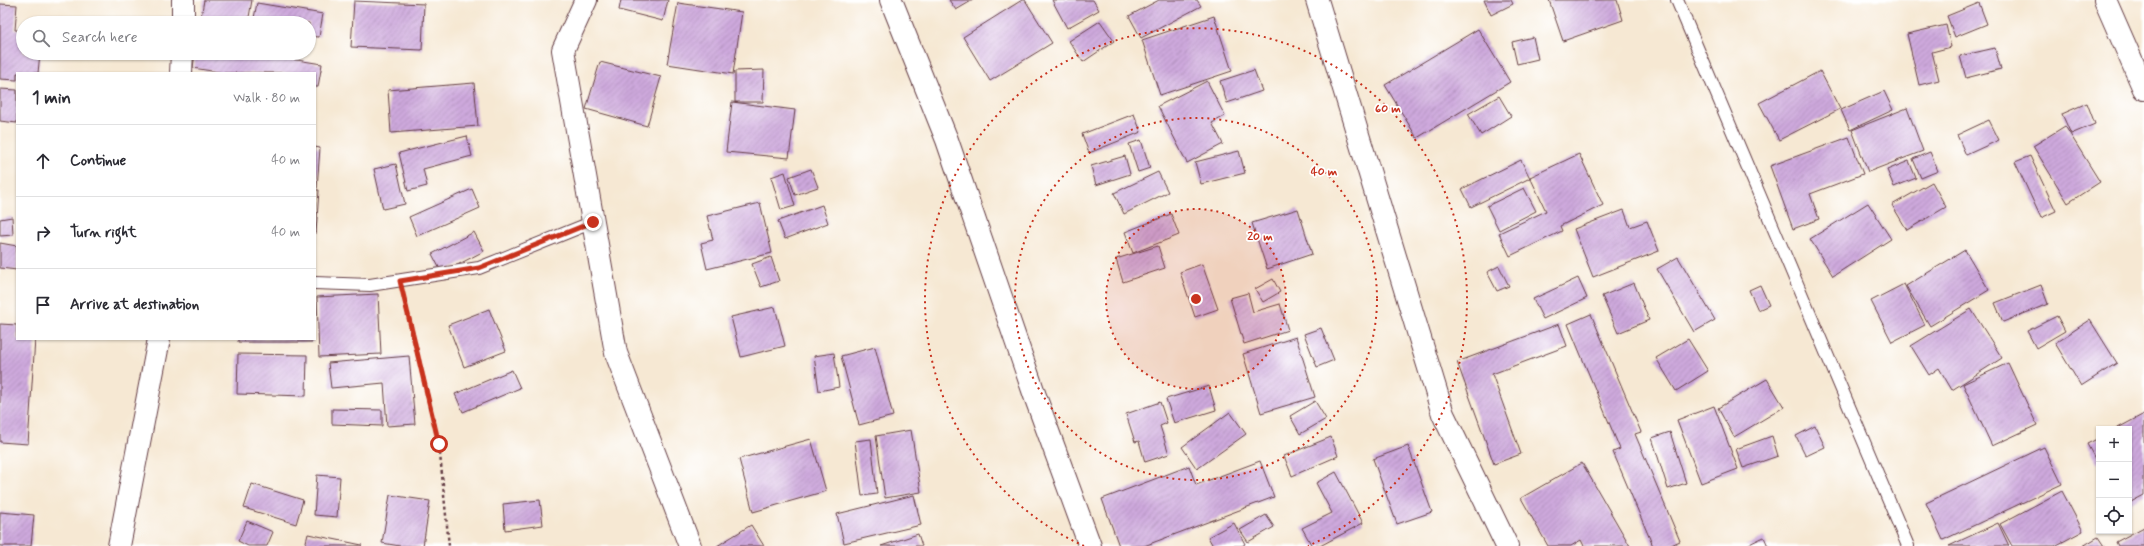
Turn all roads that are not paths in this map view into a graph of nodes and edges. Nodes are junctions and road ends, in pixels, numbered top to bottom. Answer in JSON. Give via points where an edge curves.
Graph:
{"nodes":[{"id":1,"x":183,"y":0,"type":"edge"},
{"id":2,"x":586,"y":0,"type":"edge"},
{"id":3,"x":891,"y":0,"type":"edge"},
{"id":4,"x":1317,"y":0,"type":"edge"},
{"id":5,"x":1678,"y":0,"type":"edge"},
{"id":6,"x":2105,"y":0,"type":"edge"},
{"id":7,"x":183,"y":16,"type":"edge"},
{"id":8,"x":182,"y":60,"type":"edge"},
{"id":9,"x":181,"y":72,"type":"edge"},
{"id":10,"x":2144,"y":89,"type":"edge"},
{"id":11,"x":593,"y":222,"type":"junction"},
{"id":12,"x":316,"y":283,"type":"edge"},
{"id":13,"x":159,"y":340,"type":"edge"},
{"id":14,"x":119,"y":546,"type":"edge"},
{"id":15,"x":690,"y":546,"type":"edge"},
{"id":16,"x":1090,"y":546,"type":"edge"},
{"id":17,"x":1507,"y":546,"type":"edge"},
{"id":18,"x":1908,"y":546,"type":"edge"}],
"edges":[{"from":1,"to":7,"type":"street"},
{"from":2,"to":11,"type":"street","via":[[563,50]]},
{"from":3,"to":16,"type":"street","via":[[947,140],[1035,396]]},
{"from":4,"to":17,"type":"street","via":[[1443,414]]},
{"from":5,"to":18,"type":"lane"},
{"from":6,"to":10,"type":"street"},
{"from":8,"to":9,"type":"street"},
{"from":11,"to":12,"type":"lane","via":[[479,268],[370,285]]},
{"from":11,"to":15,"type":"street","via":[[616,353]]},
{"from":13,"to":14,"type":"street"}]}
